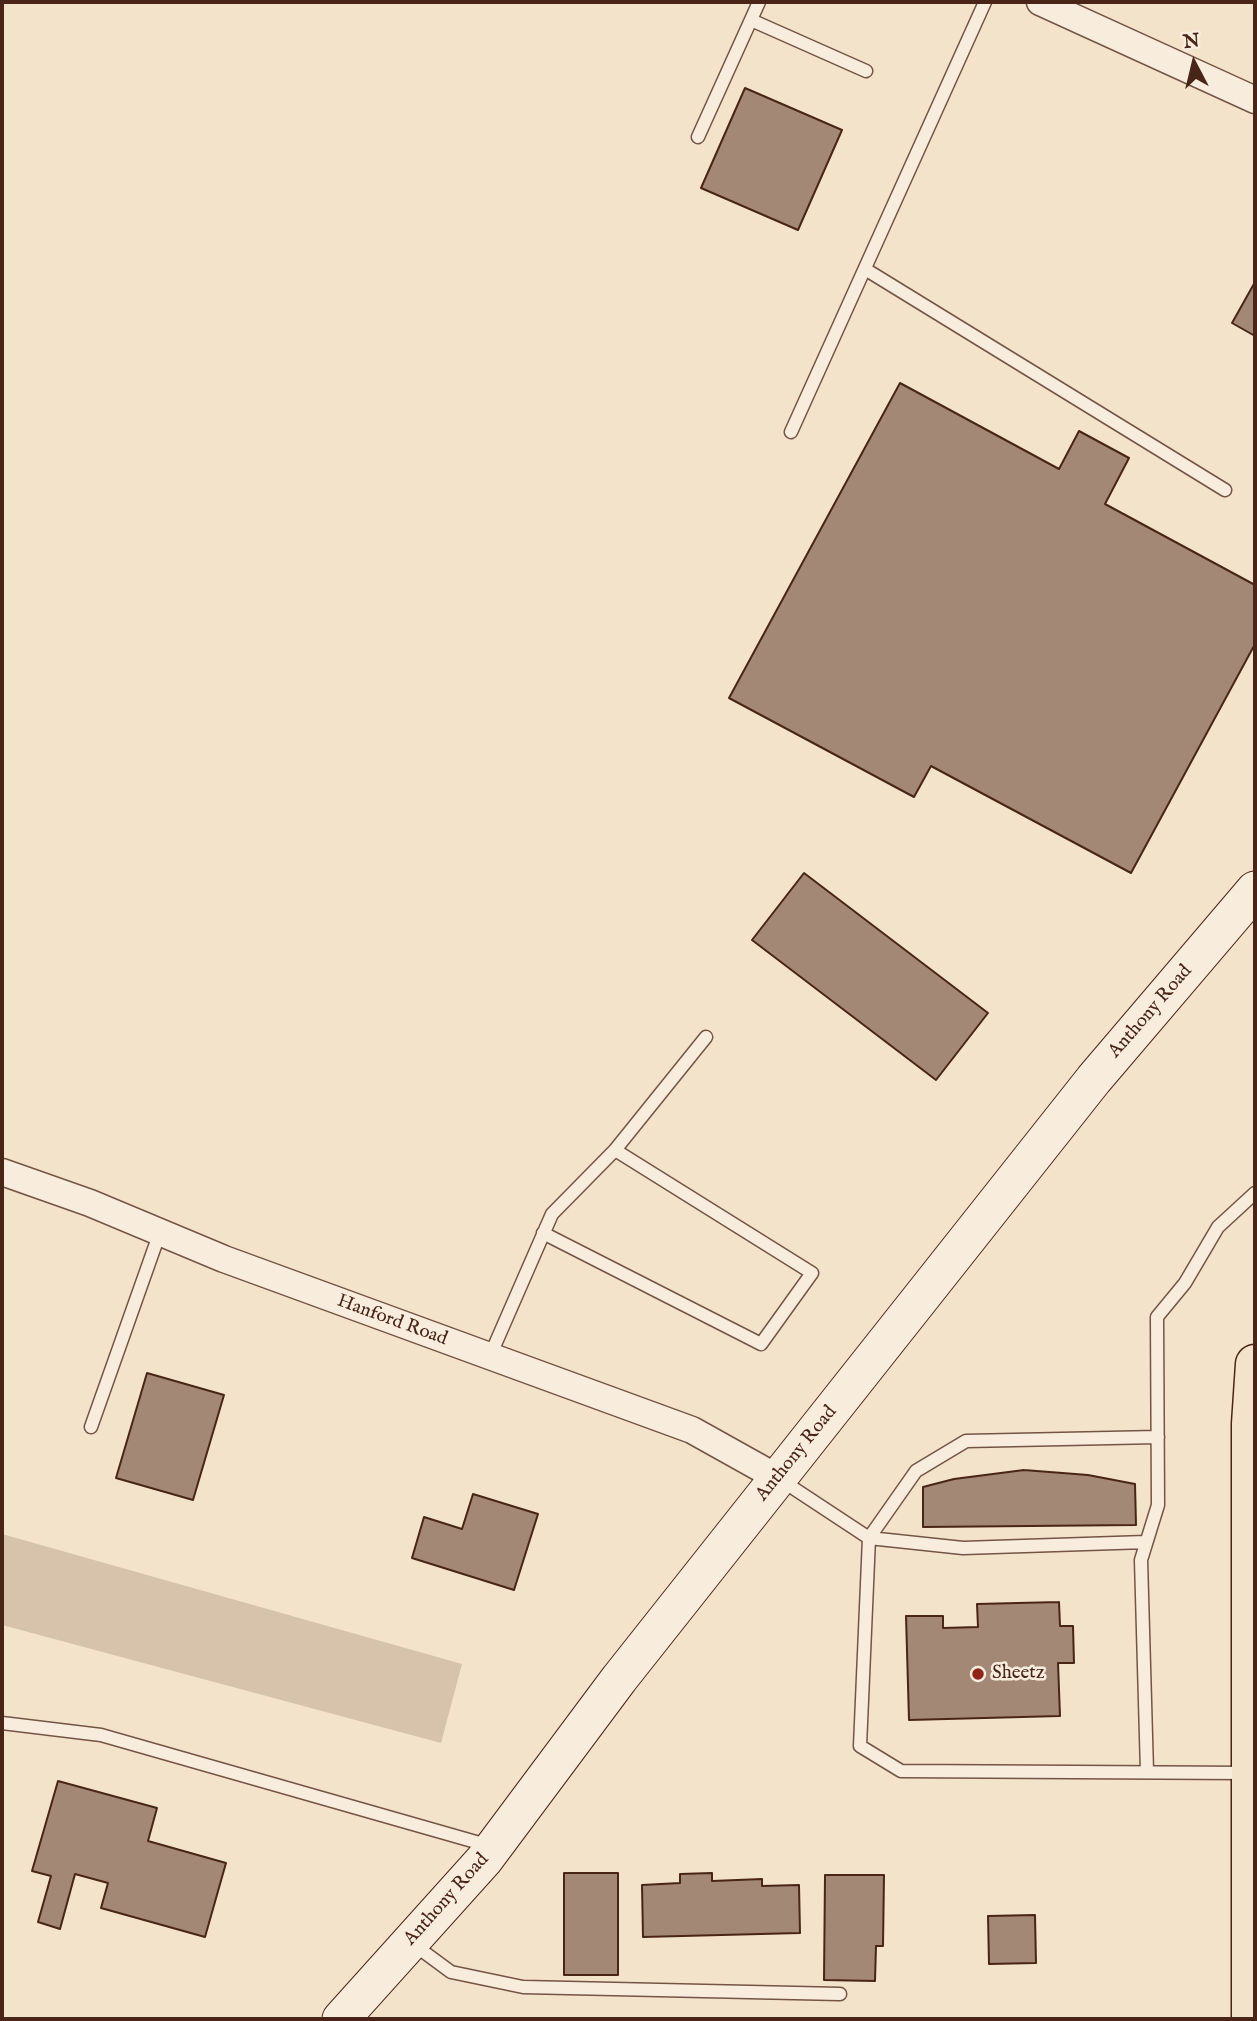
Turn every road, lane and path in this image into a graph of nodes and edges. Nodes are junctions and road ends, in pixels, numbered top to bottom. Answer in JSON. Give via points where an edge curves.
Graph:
{"nodes":[{"id":1,"x":759,"y":2,"type":"edge"},
{"id":2,"x":985,"y":2,"type":"edge"},
{"id":3,"x":1040,"y":2,"type":"edge"},
{"id":4,"x":751,"y":20,"type":"junction"},
{"id":5,"x":866,"y":71,"type":"dead end"},
{"id":6,"x":1255,"y":100,"type":"edge"},
{"id":7,"x":698,"y":136,"type":"dead end"},
{"id":8,"x":865,"y":269,"type":"junction"},
{"id":9,"x":792,"y":432,"type":"dead end"},
{"id":10,"x":1225,"y":490,"type":"dead end"},
{"id":11,"x":1255,"y":890,"type":"edge"},
{"id":12,"x":706,"y":1037,"type":"dead end"},
{"id":13,"x":615,"y":1150,"type":"junction"},
{"id":14,"x":2,"y":1171,"type":"edge"},
{"id":15,"x":1255,"y":1192,"type":"edge"},
{"id":16,"x":160,"y":1232,"type":"junction"},
{"id":17,"x":543,"y":1233,"type":"junction"},
{"id":18,"x":490,"y":1356,"type":"junction"},
{"id":19,"x":1255,"y":1364,"type":"edge"},
{"id":20,"x":91,"y":1427,"type":"dead end"},
{"id":21,"x":1158,"y":1437,"type":"junction"},
{"id":22,"x":778,"y":1478,"type":"junction"},
{"id":23,"x":869,"y":1538,"type":"junction"},
{"id":24,"x":1146,"y":1542,"type":"junction"},
{"id":25,"x":2,"y":1723,"type":"edge"},
{"id":26,"x":1147,"y":1772,"type":"junction"},
{"id":27,"x":1253,"y":1773,"type":"edge"},
{"id":28,"x":494,"y":1847,"type":"junction"},
{"id":29,"x":410,"y":1942,"type":"junction"},
{"id":30,"x":840,"y":1994,"type":"dead end"},
{"id":31,"x":341,"y":2019,"type":"edge"},
{"id":32,"x":1251,"y":2019,"type":"edge"}],
"edges":[{"from":1,"to":4,"type":"lane"},
{"from":2,"to":8,"type":"lane"},
{"from":3,"to":6,"type":"street"},
{"from":4,"to":5,"type":"lane"},
{"from":4,"to":7,"type":"lane"},
{"from":8,"to":9,"type":"lane"},
{"from":8,"to":10,"type":"lane"},
{"from":11,"to":22,"type":"street","name":"Anthony Road","via":[[1094,1079]]},
{"from":12,"to":13,"type":"lane"},
{"from":13,"to":17,"type":"lane","via":[[552,1214]]},
{"from":13,"to":17,"type":"lane","via":[[812,1273],[761,1344]]},
{"from":14,"to":16,"type":"street","name":"Hanford Road"},
{"from":15,"to":21,"type":"lane","via":[[1217,1227],[1185,1283],[1157,1317]]},
{"from":16,"to":18,"type":"street","name":"Hanford Road"},
{"from":16,"to":20,"type":"lane"},
{"from":17,"to":18,"type":"lane"},
{"from":18,"to":22,"type":"street","name":"Hanford Road","via":[[692,1430]]},
{"from":19,"to":27,"type":"main road","via":[[1251,1437]]},
{"from":21,"to":23,"type":"lane","via":[[966,1441],[916,1471]]},
{"from":21,"to":24,"type":"lane","via":[[1158,1505]]},
{"from":22,"to":23,"type":"lane"},
{"from":22,"to":28,"type":"street","name":"Anthony Road"},
{"from":23,"to":24,"type":"lane","via":[[963,1548]]},
{"from":23,"to":26,"type":"lane","via":[[860,1746],[901,1770]]},
{"from":24,"to":26,"type":"lane","via":[[1141,1560]]},
{"from":25,"to":28,"type":"lane","via":[[102,1735]]},
{"from":26,"to":27,"type":"lane"},
{"from":27,"to":32,"type":"main road"},
{"from":28,"to":29,"type":"street","name":"Anthony Road"},
{"from":29,"to":30,"type":"lane","via":[[451,1972],[523,1987]]},
{"from":29,"to":31,"type":"street","name":"Anthony Road"}]}
